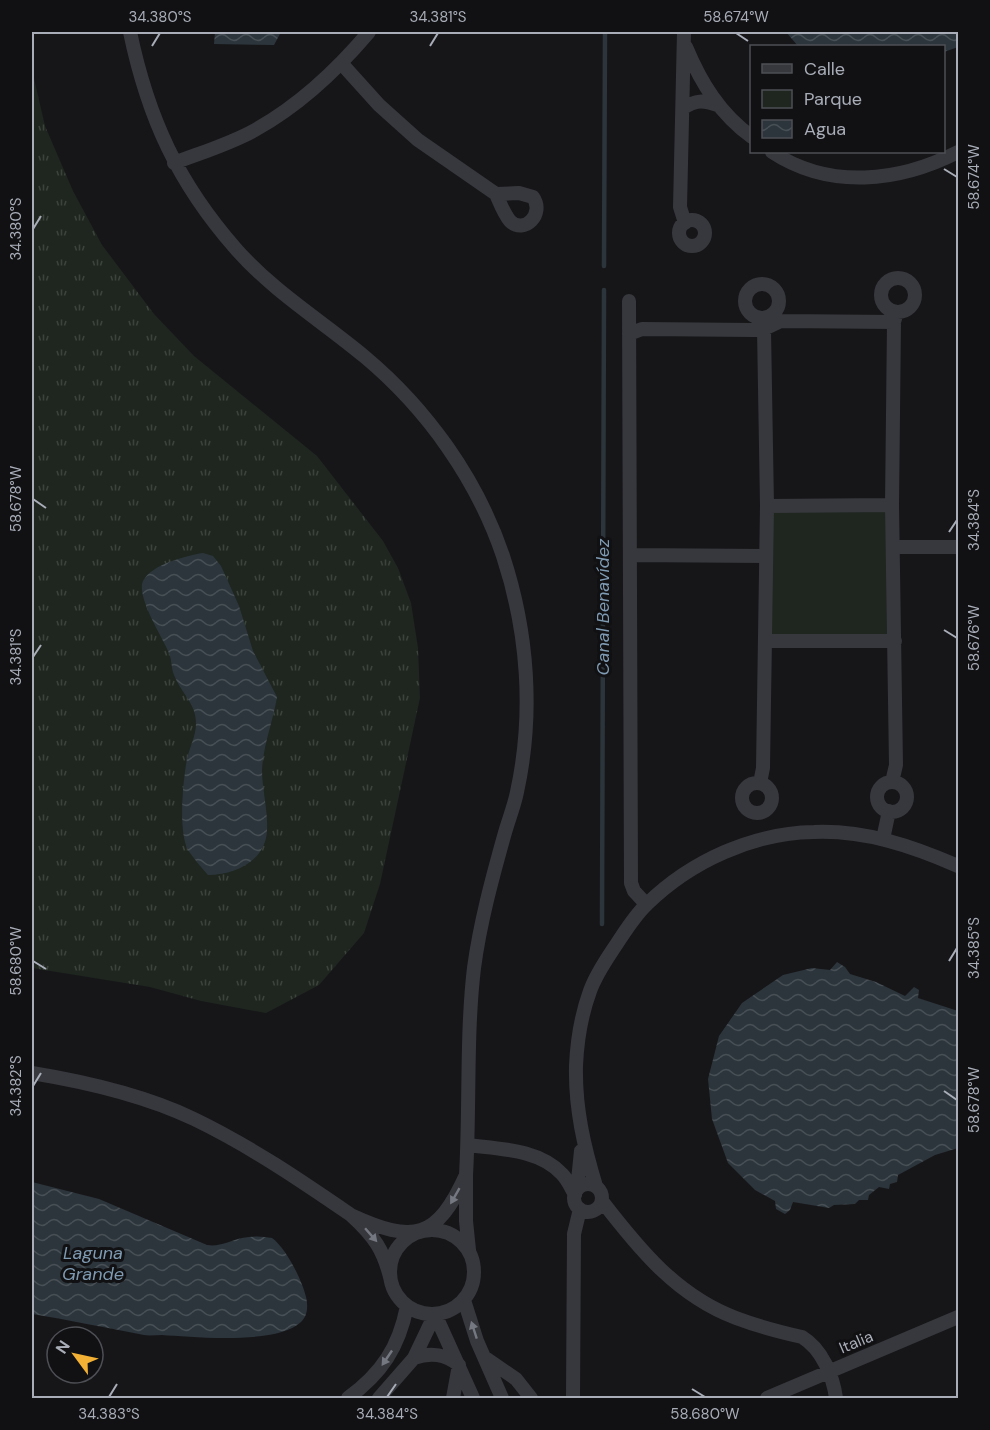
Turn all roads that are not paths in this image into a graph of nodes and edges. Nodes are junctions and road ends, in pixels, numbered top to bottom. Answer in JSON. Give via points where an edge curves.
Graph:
{"nodes":[{"id":1,"x":130,"y":32,"type":"edge"},
{"id":2,"x":369,"y":32,"type":"edge"},
{"id":3,"x":684,"y":37,"type":"edge"},
{"id":4,"x":342,"y":64,"type":"junction"},
{"id":5,"x":717,"y":105,"type":"junction"},
{"id":6,"x":684,"y":108,"type":"junction"},
{"id":7,"x":750,"y":135,"type":"edge"},
{"id":8,"x":958,"y":152,"type":"edge"},
{"id":9,"x":774,"y":153,"type":"edge"},
{"id":10,"x":174,"y":163,"type":"junction"},
{"id":11,"x":496,"y":194,"type":"dead end"},
{"id":12,"x":685,"y":223,"type":"dead end"},
{"id":13,"x":629,"y":301,"type":"dead end"},
{"id":14,"x":763,"y":323,"type":"junction"},
{"id":15,"x":629,"y":334,"type":"junction"},
{"id":16,"x":892,"y":505,"type":"junction"},
{"id":17,"x":767,"y":506,"type":"junction"},
{"id":18,"x":894,"y":547,"type":"junction"},
{"id":19,"x":958,"y":547,"type":"edge"},
{"id":20,"x":630,"y":555,"type":"junction"},
{"id":21,"x":766,"y":556,"type":"junction"},
{"id":22,"x":765,"y":640,"type":"junction"},
{"id":23,"x":895,"y":641,"type":"junction"},
{"id":24,"x":892,"y":782,"type":"junction"},
{"id":25,"x":760,"y":783,"type":"dead end"},
{"id":26,"x":889,"y":811,"type":"junction"},
{"id":27,"x":883,"y":839,"type":"junction"},
{"id":28,"x":958,"y":866,"type":"edge"},
{"id":29,"x":646,"y":904,"type":"junction"},
{"id":30,"x":32,"y":1073,"type":"edge"},
{"id":31,"x":582,"y":1137,"type":"junction"},
{"id":32,"x":468,"y":1145,"type":"junction"},
{"id":33,"x":466,"y":1175,"type":"junction"},
{"id":34,"x":596,"y":1186,"type":"junction"},
{"id":35,"x":576,"y":1192,"type":"junction"},
{"id":36,"x":602,"y":1201,"type":"junction"},
{"id":37,"x":580,"y":1209,"type":"junction"},
{"id":38,"x":351,"y":1215,"type":"junction"},
{"id":39,"x":421,"y":1231,"type":"junction"},
{"id":40,"x":469,"y":1251,"type":"junction"},
{"id":41,"x":391,"y":1281,"type":"junction"},
{"id":42,"x":464,"y":1300,"type":"junction"},
{"id":43,"x":407,"y":1306,"type":"junction"},
{"id":44,"x":435,"y":1314,"type":"junction"},
{"id":45,"x":958,"y":1317,"type":"edge"},
{"id":46,"x":484,"y":1356,"type":"junction"},
{"id":47,"x":414,"y":1358,"type":"junction"},
{"id":48,"x":459,"y":1365,"type":"junction"},
{"id":49,"x":828,"y":1372,"type":"junction"},
{"id":50,"x":348,"y":1398,"type":"edge"},
{"id":51,"x":379,"y":1398,"type":"edge"},
{"id":52,"x":453,"y":1398,"type":"edge"},
{"id":53,"x":473,"y":1398,"type":"edge"},
{"id":54,"x":502,"y":1398,"type":"edge"},
{"id":55,"x":531,"y":1398,"type":"edge"},
{"id":56,"x":573,"y":1398,"type":"edge"},
{"id":57,"x":767,"y":1398,"type":"edge"},
{"id":58,"x":836,"y":1398,"type":"edge"}],
"edges":[{"from":1,"to":10,"type":"street","via":[[137,67]]},
{"from":2,"to":4,"type":"street"},
{"from":3,"to":5,"type":"street","via":[[701,80]]},
{"from":3,"to":6,"type":"street"},
{"from":4,"to":10,"type":"street","via":[[313,90],[254,131]]},
{"from":4,"to":11,"type":"street","via":[[411,134]]},
{"from":5,"to":6,"type":"street","via":[[704,101]]},
{"from":5,"to":7,"type":"street"},
{"from":6,"to":12,"type":"street","via":[[680,207]]},
{"from":8,"to":9,"type":"street","via":[[932,165],[869,178],[822,173]]},
{"from":10,"to":32,"type":"street","via":[[204,210],[271,285],[363,356],[411,401],[470,482],[503,556],[525,658],[527,704],[517,794],[487,903],[475,966]]},
{"from":13,"to":15,"type":"street"},
{"from":14,"to":15,"type":"street","via":[[754,330],[642,329]]},
{"from":14,"to":16,"type":"street","via":[[895,317]]},
{"from":14,"to":17,"type":"street"},
{"from":15,"to":20,"type":"street"},
{"from":16,"to":17,"type":"street"},
{"from":16,"to":18,"type":"street"},
{"from":17,"to":21,"type":"street"},
{"from":18,"to":19,"type":"street"},
{"from":18,"to":23,"type":"street"},
{"from":20,"to":21,"type":"street"},
{"from":20,"to":29,"type":"street","via":[[631,883]]},
{"from":21,"to":22,"type":"street"},
{"from":22,"to":23,"type":"street"},
{"from":22,"to":25,"type":"street"},
{"from":23,"to":24,"type":"street","via":[[896,765]]},
{"from":24,"to":26,"type":"street","via":[[878,794],[879,804]]},
{"from":24,"to":26,"type":"street","via":[[901,785],[907,797],[904,806]]},
{"from":26,"to":27,"type":"street"},
{"from":27,"to":28,"type":"street"},
{"from":27,"to":29,"type":"street","via":[[813,831],[754,841],[708,859]]},
{"from":29,"to":31,"type":"street","via":[[590,991],[576,1064]]},
{"from":30,"to":38,"type":"street","via":[[97,1086],[193,1119],[289,1172]]},
{"from":31,"to":34,"type":"street"},
{"from":31,"to":35,"type":"street"},
{"from":32,"to":33,"type":"street"},
{"from":32,"to":35,"type":"street","via":[[516,1152],[544,1161],[564,1175]]},
{"from":33,"to":39,"type":"street","one_way":true,"via":[[446,1210]]},
{"from":33,"to":40,"type":"street"},
{"from":34,"to":35,"type":"street","via":[[584,1185]]},
{"from":34,"to":36,"type":"street"},
{"from":35,"to":37,"type":"street","via":[[575,1203]]},
{"from":36,"to":37,"type":"street","via":[[593,1211]]},
{"from":36,"to":49,"type":"street","via":[[671,1280],[733,1317],[810,1342]]},
{"from":37,"to":56,"type":"street","via":[[574,1234]]},
{"from":38,"to":39,"type":"street","via":[[391,1229]]},
{"from":38,"to":41,"type":"street","one_way":true,"via":[[377,1242]]},
{"from":39,"to":40,"type":"street","via":[[448,1233]]},
{"from":39,"to":41,"type":"street","via":[[400,1245],[393,1256]]},
{"from":40,"to":42,"type":"street","via":[[474,1276]]},
{"from":41,"to":43,"type":"street"},
{"from":42,"to":44,"type":"street"},
{"from":46,"to":42,"type":"street","one_way":true},
{"from":43,"to":44,"type":"street"},
{"from":43,"to":50,"type":"street","one_way":true,"via":[[396,1344],[375,1374]]},
{"from":44,"to":47,"type":"street"},
{"from":44,"to":48,"type":"street"},
{"from":45,"to":49,"type":"street","name":"Italia"},
{"from":46,"to":54,"type":"street"},
{"from":46,"to":55,"type":"street","via":[[516,1379]]},
{"from":47,"to":48,"type":"street","via":[[433,1354]]},
{"from":47,"to":51,"type":"street"},
{"from":48,"to":52,"type":"street"},
{"from":48,"to":53,"type":"street"},
{"from":49,"to":57,"type":"street","name":"Italia"},
{"from":49,"to":58,"type":"street"}]}
